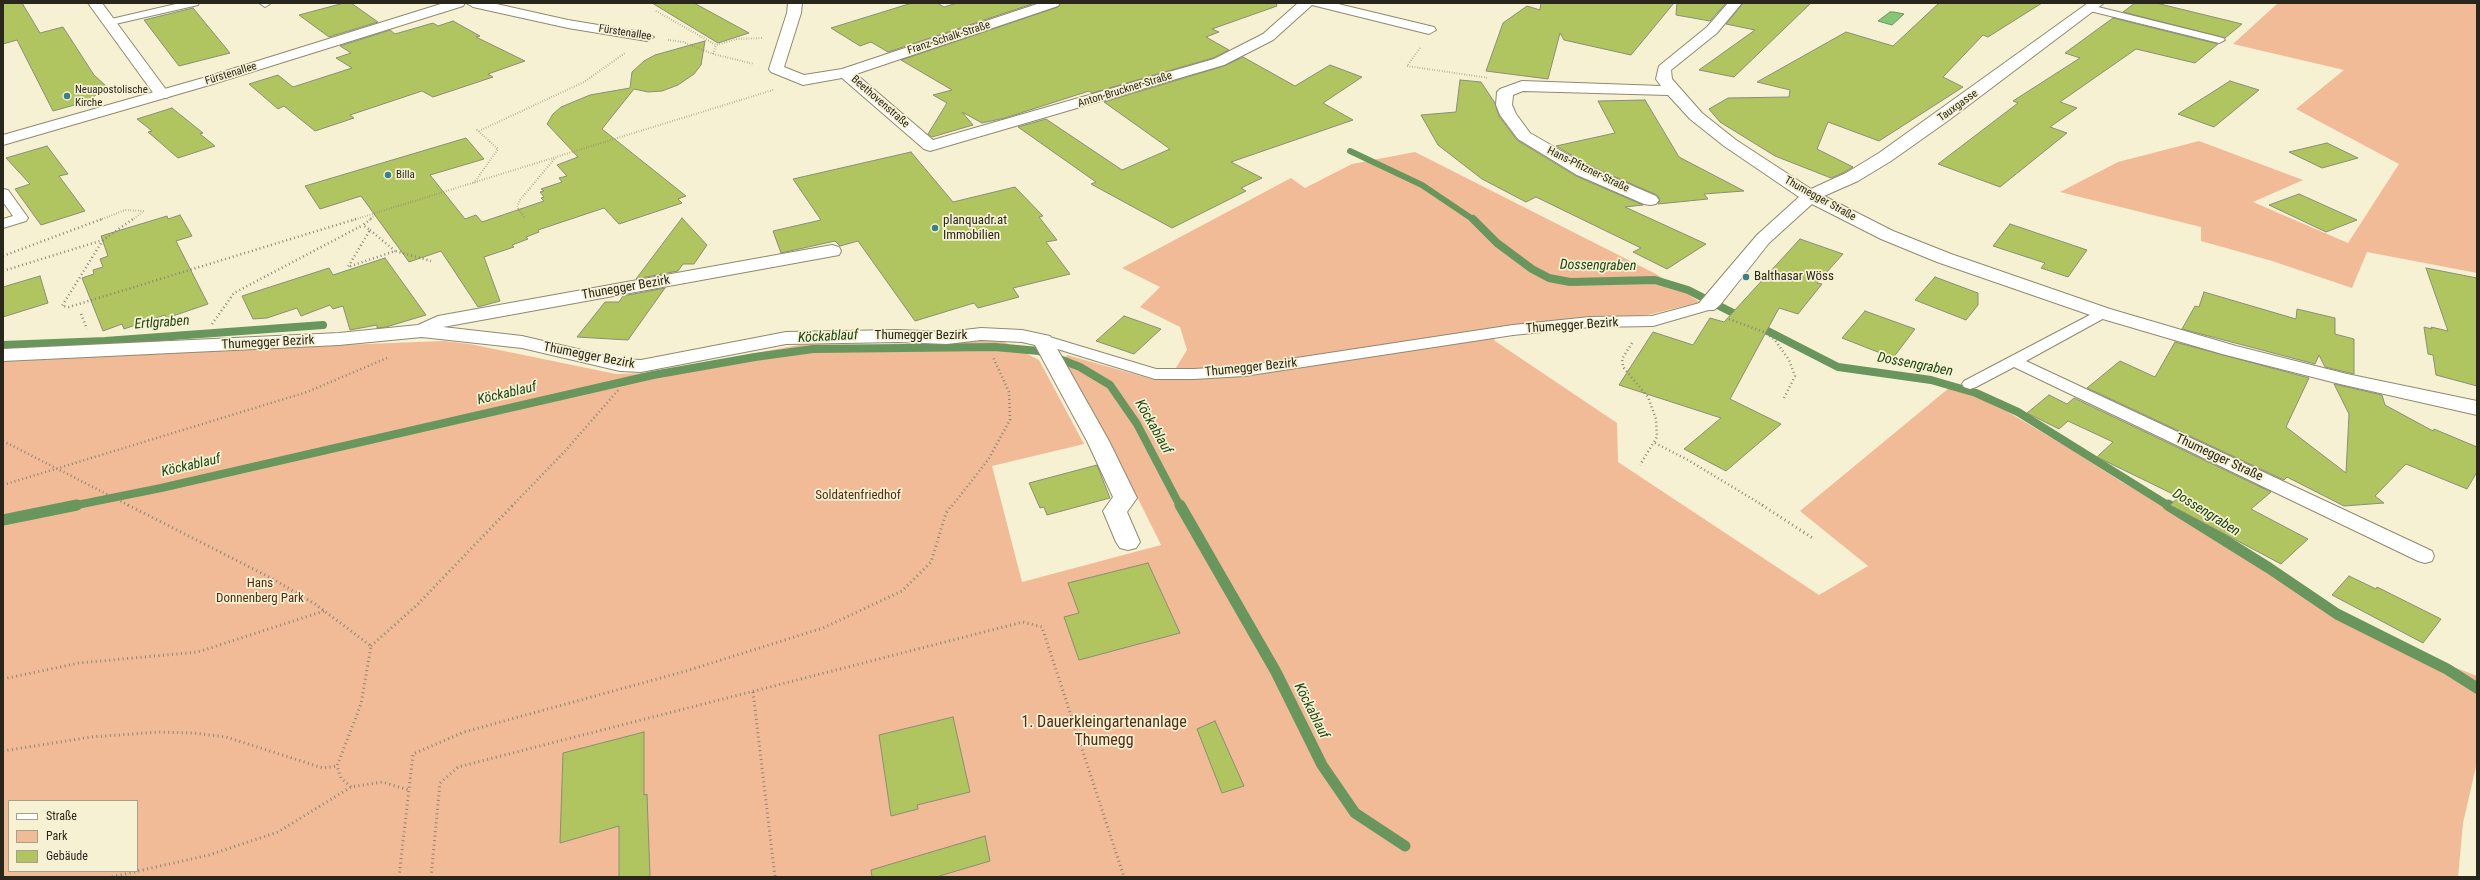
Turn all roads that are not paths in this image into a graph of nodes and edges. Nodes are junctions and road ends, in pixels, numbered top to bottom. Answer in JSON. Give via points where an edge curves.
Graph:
{"nodes":[{"id":1,"x":95,"y":3,"type":"edge"},
{"id":2,"x":194,"y":3,"type":"edge"},
{"id":3,"x":458,"y":3,"type":"edge"},
{"id":4,"x":473,"y":3,"type":"edge"},
{"id":5,"x":795,"y":3,"type":"edge"},
{"id":6,"x":1053,"y":3,"type":"edge"},
{"id":7,"x":1306,"y":3,"type":"edge"},
{"id":8,"x":1318,"y":3,"type":"edge"},
{"id":9,"x":1735,"y":3,"type":"edge"},
{"id":10,"x":1339,"y":5,"type":"edge"},
{"id":11,"x":2094,"y":6,"type":"edge"},
{"id":12,"x":111,"y":22,"type":"junction"},
{"id":13,"x":1429,"y":30,"type":"dead end"},
{"id":14,"x":647,"y":37,"type":"road end"},
{"id":15,"x":2219,"y":40,"type":"dead end"},
{"id":16,"x":845,"y":72,"type":"junction"},
{"id":17,"x":1672,"y":92,"type":"junction"},
{"id":18,"x":162,"y":95,"type":"junction"},
{"id":19,"x":3,"y":140,"type":"edge"},
{"id":20,"x":930,"y":146,"type":"joint"},
{"id":21,"x":3,"y":193,"type":"edge"},
{"id":22,"x":1810,"y":196,"type":"junction"},
{"id":23,"x":1650,"y":200,"type":"dead end"},
{"id":24,"x":3,"y":224,"type":"edge"},
{"id":25,"x":832,"y":251,"type":"dead end"},
{"id":26,"x":1708,"y":305,"type":"joint"},
{"id":27,"x":2103,"y":313,"type":"junction"},
{"id":28,"x":422,"y":331,"type":"junction"},
{"id":29,"x":1049,"y":351,"type":"junction"},
{"id":30,"x":3,"y":355,"type":"edge"},
{"id":31,"x":2014,"y":361,"type":"junction"},
{"id":32,"x":1970,"y":384,"type":"dead end"},
{"id":33,"x":2477,"y":408,"type":"edge"},
{"id":34,"x":1128,"y":542,"type":"dead end"},
{"id":35,"x":2425,"y":556,"type":"dead end"}],
"edges":[{"from":1,"to":12,"type":"street"},
{"from":2,"to":12,"type":"lane"},
{"from":3,"to":18,"type":"street","name":"Fürstenallee"},
{"from":4,"to":14,"type":"street","name":"Fürstenallee","via":[[568,24]]},
{"from":5,"to":16,"type":"street","name":"Beethovenstraße","via":[[776,69],[803,80]]},
{"from":6,"to":16,"type":"street","name":"Franz-Schalk-Straße"},
{"from":7,"to":20,"type":"street","name":"Anton-Bruckner-Straße","via":[[1268,37],[1219,62]]},
{"from":8,"to":10,"type":"street"},
{"from":9,"to":17,"type":"street","name":"Thumegger Straße","via":[[1712,30],[1664,69],[1664,79]]},
{"from":10,"to":13,"type":"street"},
{"from":11,"to":15,"type":"lane"},
{"from":11,"to":22,"type":"street","name":"Tauxgasse","via":[[1885,157],[1852,177]]},
{"from":12,"to":18,"type":"street"},
{"from":16,"to":20,"type":"street","name":"Beethovenstraße"},
{"from":17,"to":22,"type":"street","name":"Thumegger Straße","via":[[1696,116],[1730,143]]},
{"from":17,"to":23,"type":"street","name":"Hans-Pfitzner-Straße","via":[[1522,86],[1505,92],[1504,105],[1508,115],[1524,136],[1583,171]]},
{"from":18,"to":19,"type":"street","name":"Fürstenallee"},
{"from":21,"to":24,"type":"lane","via":[[21,218]]},
{"from":22,"to":26,"type":"street","via":[[1762,239]]},
{"from":22,"to":27,"type":"street","name":"Thumegger Straße","via":[[1887,234],[1944,258]]},
{"from":25,"to":28,"type":"street","name":"Thunegger Bezirk","via":[[438,322]]},
{"from":26,"to":29,"type":"lane","name":"Thumegger Bezirk","via":[[1653,321],[1590,322],[1513,330],[1244,371],[1155,374]]},
{"from":27,"to":31,"type":"lane"},
{"from":27,"to":33,"type":"street","name":"Thumegger Straße","via":[[2229,350],[2347,380]]},
{"from":28,"to":29,"type":"street","name":"Thumegger Bezirk","via":[[522,342],[613,363],[642,366],[786,338],[947,338],[981,334],[1022,336]]},
{"from":28,"to":30,"type":"street","name":"Thumegger Bezirk","via":[[340,339]]},
{"from":29,"to":34,"type":"street","via":[[1098,441],[1125,498],[1115,511]]},
{"from":31,"to":32,"type":"lane"},
{"from":31,"to":35,"type":"lane","name":"Thumegger Straße"}]}
